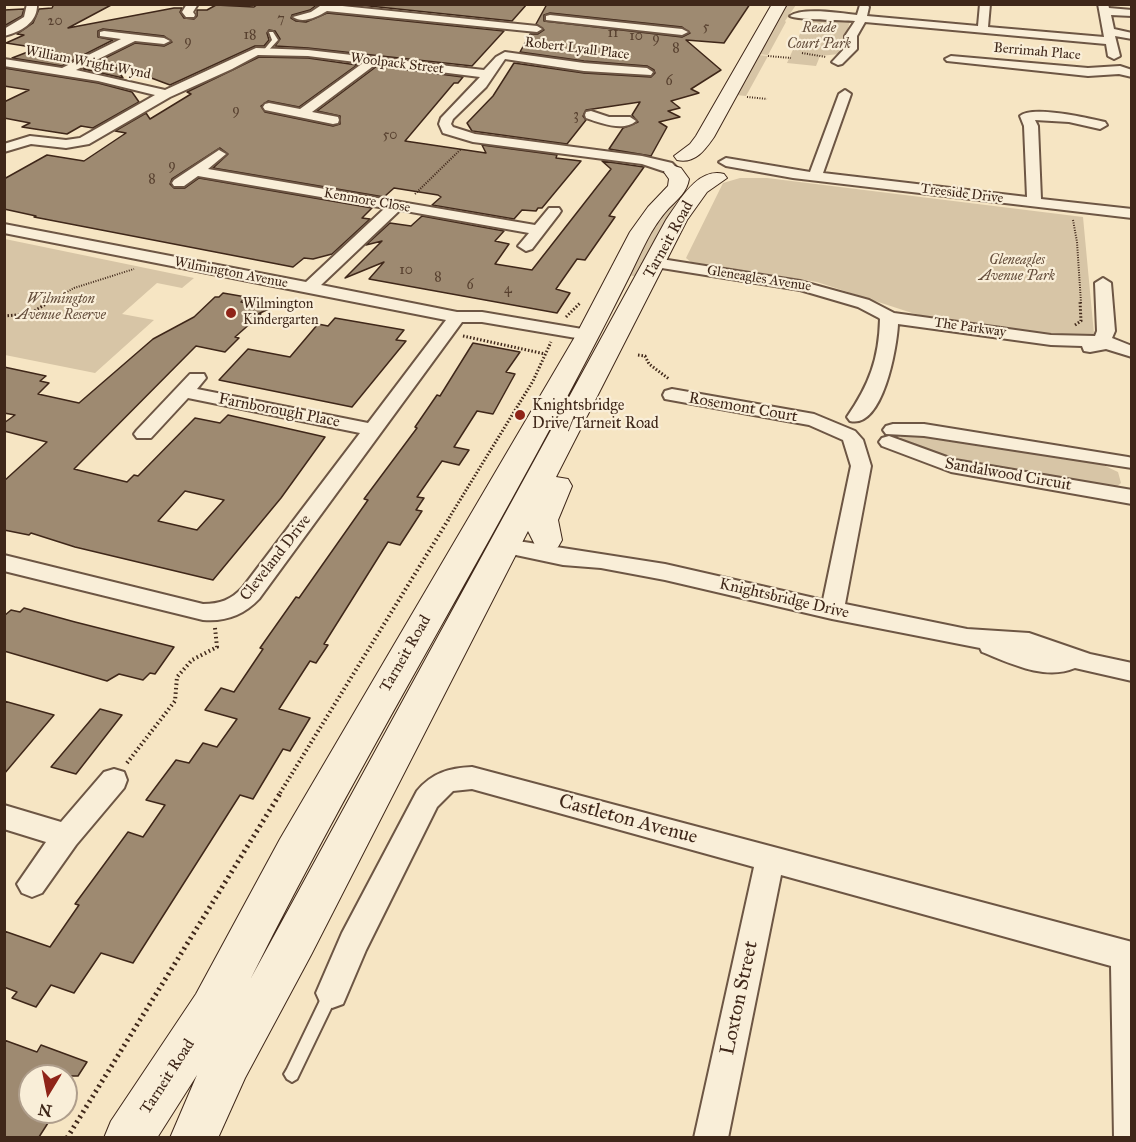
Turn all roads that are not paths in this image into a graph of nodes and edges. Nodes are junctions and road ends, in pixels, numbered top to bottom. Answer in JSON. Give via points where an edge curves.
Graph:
{"nodes":[{"id":1,"x":32,"y":4,"type":"edge"},
{"id":2,"x":564,"y":4,"type":"edge"},
{"id":3,"x":780,"y":4,"type":"edge"},
{"id":4,"x":985,"y":4,"type":"edge"},
{"id":5,"x":329,"y":6,"type":"edge"},
{"id":6,"x":1104,"y":8,"type":"edge"},
{"id":7,"x":797,"y":13,"type":"edge"},
{"id":8,"x":863,"y":13,"type":"edge"},
{"id":9,"x":1131,"y":13,"type":"edge"},
{"id":10,"x":298,"y":17,"type":"dead end"},
{"id":11,"x":550,"y":18,"type":"junction"},
{"id":12,"x":984,"y":28,"type":"junction"},
{"id":13,"x":537,"y":29,"type":"junction"},
{"id":14,"x":682,"y":32,"type":"dead end"},
{"id":15,"x":4,"y":33,"type":"edge"},
{"id":16,"x":270,"y":33,"type":"dead end"},
{"id":17,"x":104,"y":34,"type":"dead end"},
{"id":18,"x":1131,"y":36,"type":"edge"},
{"id":19,"x":134,"y":38,"type":"junction"},
{"id":20,"x":1111,"y":40,"type":"junction"},
{"id":21,"x":164,"y":41,"type":"dead end"},
{"id":22,"x":1128,"y":49,"type":"dead end"},
{"id":23,"x":267,"y":50,"type":"junction"},
{"id":24,"x":984,"y":52,"type":"junction"},
{"id":25,"x":502,"y":57,"type":"junction"},
{"id":26,"x":825,"y":59,"type":"road end"},
{"id":27,"x":951,"y":59,"type":"dead end"},
{"id":28,"x":373,"y":61,"type":"junction"},
{"id":29,"x":4,"y":62,"type":"edge"},
{"id":30,"x":66,"y":71,"type":"junction"},
{"id":31,"x":646,"y":72,"type":"dead end"},
{"id":32,"x":1126,"y":72,"type":"edge"},
{"id":33,"x":482,"y":73,"type":"junction"},
{"id":34,"x":166,"y":94,"type":"junction"},
{"id":35,"x":845,"y":94,"type":"dead end"},
{"id":36,"x":269,"y":107,"type":"dead end"},
{"id":37,"x":459,"y":108,"type":"junction"},
{"id":38,"x":303,"y":113,"type":"junction"},
{"id":39,"x":591,"y":115,"type":"dead end"},
{"id":40,"x":333,"y":120,"type":"dead end"},
{"id":41,"x":630,"y":121,"type":"dead end"},
{"id":42,"x":1100,"y":125,"type":"dead end"},
{"id":43,"x":601,"y":129,"type":"junction"},
{"id":44,"x":4,"y":134,"type":"edge"},
{"id":45,"x":22,"y":143,"type":"junction"},
{"id":46,"x":533,"y":145,"type":"junction"},
{"id":47,"x":4,"y":150,"type":"edge"},
{"id":48,"x":585,"y":152,"type":"junction"},
{"id":49,"x":219,"y":154,"type":"dead end"},
{"id":50,"x":677,"y":164,"type":"junction"},
{"id":51,"x":722,"y":164,"type":"junction"},
{"id":52,"x":196,"y":171,"type":"junction"},
{"id":53,"x":815,"y":176,"type":"junction"},
{"id":54,"x":179,"y":183,"type":"dead end"},
{"id":55,"x":1034,"y":203,"type":"junction"},
{"id":56,"x":401,"y":206,"type":"junction"},
{"id":57,"x":554,"y":211,"type":"dead end"},
{"id":58,"x":1131,"y":214,"type":"edge"},
{"id":59,"x":4,"y":228,"type":"edge"},
{"id":60,"x":539,"y":230,"type":"junction"},
{"id":61,"x":526,"y":246,"type":"dead end"},
{"id":62,"x":655,"y":263,"type":"junction"},
{"id":63,"x":1104,"y":282,"type":"dead end"},
{"id":64,"x":308,"y":289,"type":"junction"},
{"id":65,"x":889,"y":318,"type":"junction"},
{"id":66,"x":460,"y":326,"type":"junction"},
{"id":67,"x":1102,"y":341,"type":"junction"},
{"id":68,"x":576,"y":342,"type":"junction"},
{"id":69,"x":1131,"y":352,"type":"edge"},
{"id":70,"x":875,"y":392,"type":"junction"},
{"id":71,"x":672,"y":395,"type":"road end"},
{"id":72,"x":570,"y":423,"type":"junction"},
{"id":73,"x":853,"y":428,"type":"junction"},
{"id":74,"x":374,"y":430,"type":"junction"},
{"id":75,"x":144,"y":434,"type":"dead end"},
{"id":76,"x":887,"y":435,"type":"junction"},
{"id":77,"x":861,"y":466,"type":"junction"},
{"id":78,"x":1131,"y":503,"type":"edge"},
{"id":79,"x":498,"y":537,"type":"junction"},
{"id":80,"x":547,"y":540,"type":"junction"},
{"id":81,"x":601,"y":560,"type":"junction"},
{"id":82,"x":4,"y":563,"type":"edge"},
{"id":83,"x":832,"y":611,"type":"junction"},
{"id":84,"x":1131,"y":672,"type":"edge"},
{"id":85,"x":114,"y":780,"type":"road end"},
{"id":86,"x":4,"y":817,"type":"edge"},
{"id":87,"x":66,"y":836,"type":"junction"},
{"id":88,"x":770,"y":858,"type":"junction"},
{"id":89,"x":32,"y":884,"type":"dead end"},
{"id":90,"x":1129,"y":956,"type":"edge"},
{"id":91,"x":332,"y":993,"type":"joint"},
{"id":92,"x":292,"y":1074,"type":"dead end"},
{"id":93,"x":128,"y":1137,"type":"edge"},
{"id":94,"x":194,"y":1137,"type":"edge"},
{"id":95,"x":711,"y":1137,"type":"edge"},
{"id":96,"x":1131,"y":1137,"type":"edge"}],
"edges":[{"from":1,"to":15,"type":"street","name":"William Wright Wynd","via":[[31,18]]},
{"from":2,"to":11,"type":"street"},
{"from":3,"to":50,"type":"main road","via":[[705,137]]},
{"from":4,"to":12,"type":"street"},
{"from":5,"to":10,"type":"street","via":[[314,15]]},
{"from":5,"to":13,"type":"street"},
{"from":6,"to":9,"type":"street"},
{"from":6,"to":20,"type":"street"},
{"from":7,"to":8,"type":"street"},
{"from":8,"to":12,"type":"street"},
{"from":8,"to":26,"type":"street","via":[[851,36],[851,49],[844,63]]},
{"from":11,"to":13,"type":"street"},
{"from":11,"to":14,"type":"street"},
{"from":12,"to":20,"type":"street"},
{"from":12,"to":24,"type":"street"},
{"from":13,"to":25,"type":"street"},
{"from":16,"to":23,"type":"lane","via":[[275,40]]},
{"from":17,"to":19,"type":"street"},
{"from":18,"to":20,"type":"street"},
{"from":19,"to":21,"type":"street"},
{"from":19,"to":30,"type":"street"},
{"from":20,"to":22,"type":"street"},
{"from":20,"to":32,"type":"street","via":[[1116,67]]},
{"from":23,"to":28,"type":"street","name":"Woolpack Street"},
{"from":23,"to":34,"type":"street","name":"Woolpack Street","via":[[249,54]]},
{"from":24,"to":27,"type":"street","name":"Berrimah Place"},
{"from":24,"to":32,"type":"street","name":"Berrimah Place","via":[[1088,72]]},
{"from":25,"to":31,"type":"street","name":"Robert Lyall Place"},
{"from":25,"to":33,"type":"street"},
{"from":28,"to":33,"type":"street","name":"Woolpack Street"},
{"from":28,"to":38,"type":"street"},
{"from":29,"to":30,"type":"street","name":"William Wright Wynd"},
{"from":30,"to":34,"type":"street","name":"William Wright Wynd"},
{"from":33,"to":37,"type":"street","via":[[484,81]]},
{"from":34,"to":45,"type":"street","name":"Woolpack Street","via":[[79,147]]},
{"from":35,"to":53,"type":"street"},
{"from":36,"to":38,"type":"street"},
{"from":37,"to":46,"type":"street","via":[[452,124],[461,132]]},
{"from":37,"to":46,"type":"street","via":[[447,118],[446,128],[459,135]]},
{"from":38,"to":40,"type":"street"},
{"from":39,"to":43,"type":"street"},
{"from":41,"to":43,"type":"street"},
{"from":42,"to":55,"type":"street","via":[[1069,118],[1026,116],[1031,126]]},
{"from":43,"to":48,"type":"street"},
{"from":44,"to":45,"type":"street"},
{"from":45,"to":47,"type":"street","name":"Woolpack Street"},
{"from":46,"to":48,"type":"street"},
{"from":48,"to":50,"type":"street","via":[[667,166]]},
{"from":49,"to":52,"type":"street"},
{"from":50,"to":51,"type":"main road","via":[[701,155]]},
{"from":50,"to":68,"type":"main road","name":"Tarneit Road","via":[[678,187],[641,232]]},
{"from":51,"to":53,"type":"street","name":"Treeside Drive"},
{"from":51,"to":62,"type":"main road","name":"Tarneit Road","via":[[686,205]]},
{"from":52,"to":54,"type":"street"},
{"from":52,"to":56,"type":"street","name":"Kenmore Close"},
{"from":53,"to":55,"type":"street","name":"Treeside Drive"},
{"from":55,"to":58,"type":"street","name":"Treeside Drive"},
{"from":56,"to":60,"type":"street","name":"Kenmore Close"},
{"from":56,"to":64,"type":"street"},
{"from":57,"to":60,"type":"street"},
{"from":59,"to":64,"type":"street","name":"Wilmington Avenue"},
{"from":60,"to":61,"type":"street"},
{"from":62,"to":65,"type":"street","name":"Gleneagles Avenue","via":[[795,283],[860,303]]},
{"from":62,"to":68,"type":"main road","name":"Tarneit Road","via":[[641,290],[625,307]]},
{"from":63,"to":67,"type":"street","via":[[1106,331]]},
{"from":64,"to":66,"type":"street","name":"Wilmington Avenue"},
{"from":65,"to":67,"type":"street","name":"The Parkway","via":[[1082,347],[1100,345]]},
{"from":65,"to":70,"type":"street"},
{"from":66,"to":68,"type":"street","name":"Wilmington Avenue","via":[[510,327]]},
{"from":66,"to":74,"type":"street","name":"Cleveland Drive"},
{"from":67,"to":69,"type":"street"},
{"from":68,"to":72,"type":"main road","name":"Tarneit Road"},
{"from":68,"to":79,"type":"main road","name":"Tarneit Road"},
{"from":70,"to":73,"type":"street"},
{"from":70,"to":76,"type":"street"},
{"from":71,"to":73,"type":"street","name":"Rosemont Court"},
{"from":72,"to":79,"type":"main road","name":"Tarneit Road"},
{"from":72,"to":80,"type":"main road","via":[[573,453],[542,522],[541,530]]},
{"from":73,"to":76,"type":"street","via":[[867,445]]},
{"from":73,"to":76,"type":"street","via":[[872,417]]},
{"from":73,"to":77,"type":"street"},
{"from":74,"to":75,"type":"street","name":"Farnborough Place","via":[[191,385]]},
{"from":74,"to":82,"type":"street","name":"Cleveland Drive","via":[[251,593],[236,606],[214,613],[185,609]]},
{"from":76,"to":77,"type":"street"},
{"from":76,"to":78,"type":"street","name":"Sandalwood Circuit","via":[[951,466]]},
{"from":76,"to":78,"type":"street","name":"Sandalwood Circuit","via":[[924,430],[1128,454]]},
{"from":77,"to":83,"type":"street"},
{"from":79,"to":80,"type":"street","name":"Knightsbridge Drive"},
{"from":79,"to":81,"type":"street","name":"Knightsbridge Drive","via":[[563,557]]},
{"from":79,"to":93,"type":"main road","name":"Tarneit Road","via":[[294,851],[212,1009]]},
{"from":79,"to":94,"type":"main road","name":"Tarneit Road","via":[[296,941],[211,1093]]},
{"from":80,"to":81,"type":"street","name":"Knightsbridge Drive"},
{"from":81,"to":83,"type":"street","name":"Knightsbridge Drive"},
{"from":83,"to":84,"type":"street","name":"Knightsbridge Drive","via":[[967,638],[1030,661],[1088,663]]},
{"from":85,"to":87,"type":"street"},
{"from":86,"to":87,"type":"street"},
{"from":87,"to":89,"type":"street"},
{"from":88,"to":90,"type":"street","name":"Castleton Avenue"},
{"from":88,"to":91,"type":"street","name":"Castleton Avenue","via":[[472,778],[440,783],[427,799],[353,943]]},
{"from":88,"to":95,"type":"street","name":"Loxton Street"},
{"from":90,"to":96,"type":"street"},
{"from":91,"to":92,"type":"lane","name":"Castleton Avenue"}]}
